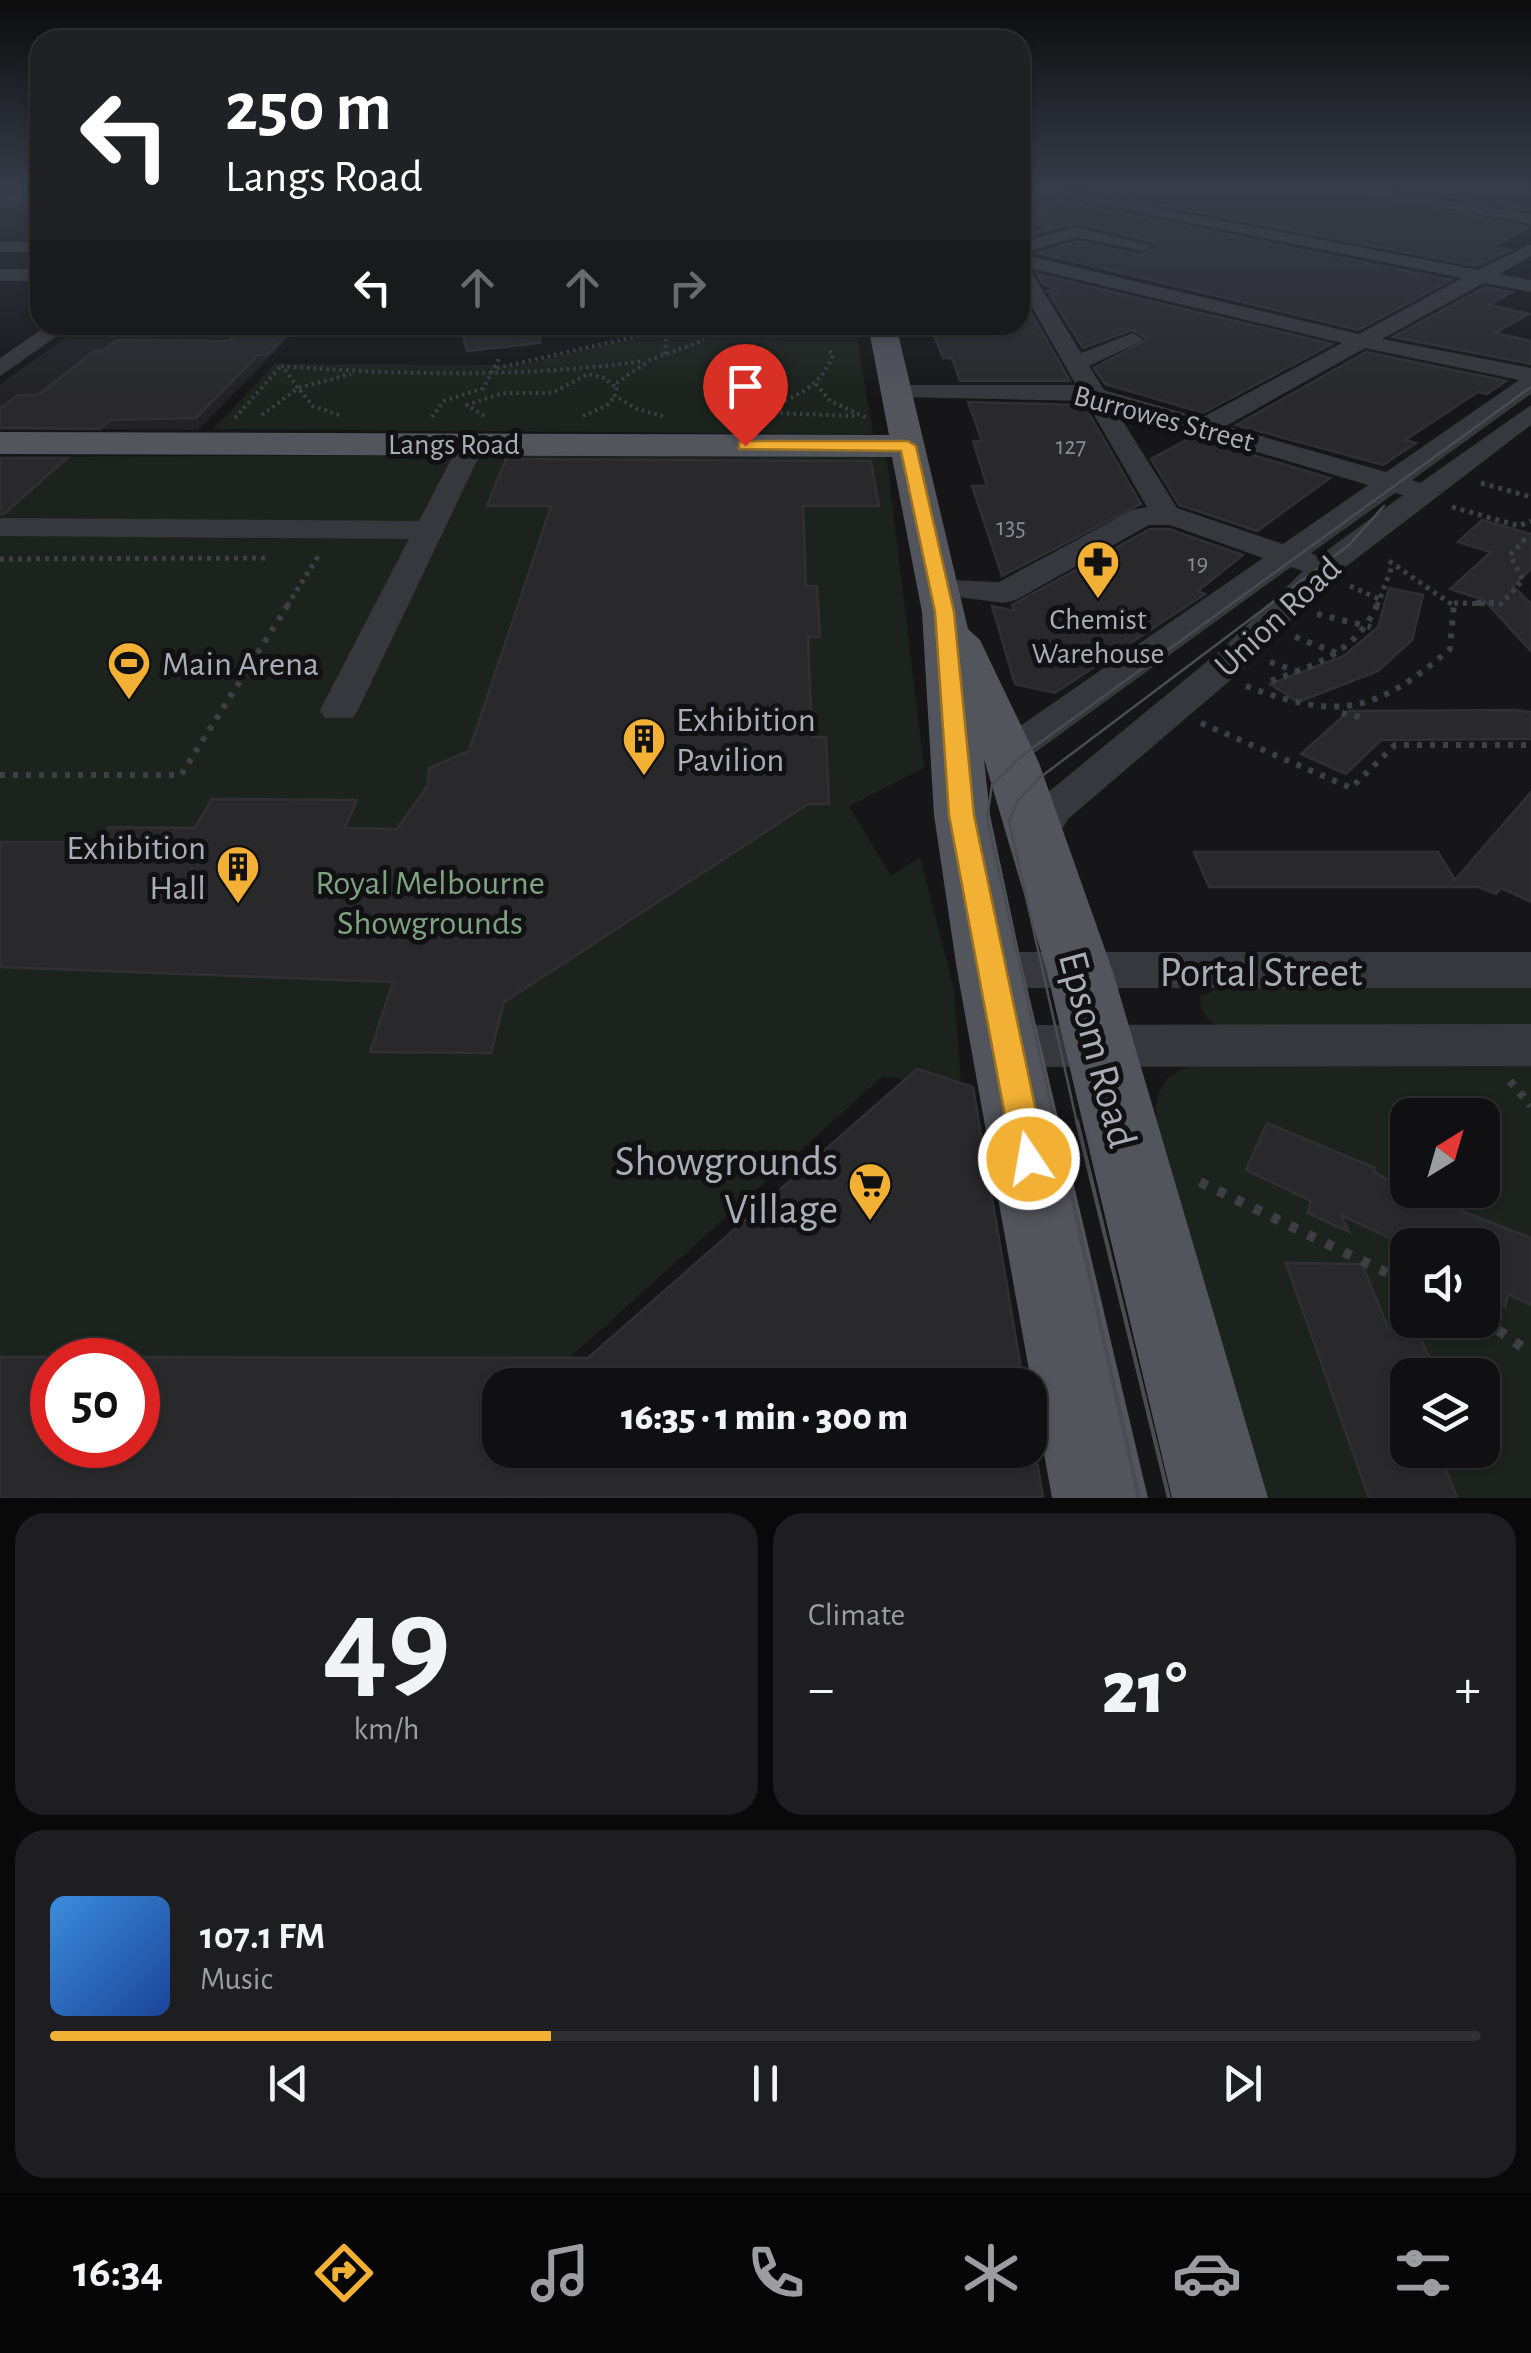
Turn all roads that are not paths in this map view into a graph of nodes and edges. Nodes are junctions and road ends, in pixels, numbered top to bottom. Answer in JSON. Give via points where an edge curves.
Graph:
{"nodes":[{"id":1,"x":1392,"y":259,"type":"edge"},
{"id":2,"x":1512,"y":259,"type":"edge"},
{"id":3,"x":1030,"y":262,"type":"edge"},
{"id":4,"x":0,"y":275,"type":"edge"},
{"id":5,"x":30,"y":276,"type":"edge"},
{"id":6,"x":1480,"y":276,"type":"junction"},
{"id":7,"x":1030,"y":286,"type":"edge"},
{"id":8,"x":1531,"y":286,"type":"edge"},
{"id":9,"x":47,"y":335,"type":"edge"},
{"id":10,"x":884,"y":335,"type":"edge"},
{"id":11,"x":1133,"y":340,"type":"dead end"},
{"id":12,"x":1362,"y":341,"type":"junction"},
{"id":13,"x":0,"y":344,"type":"edge"},
{"id":14,"x":34,"y":344,"type":"junction"},
{"id":15,"x":1075,"y":364,"type":"junction"},
{"id":16,"x":0,"y":369,"type":"edge"},
{"id":17,"x":1530,"y":389,"type":"edge"},
{"id":18,"x":897,"y":390,"type":"junction"},
{"id":19,"x":1093,"y":394,"type":"junction"},
{"id":20,"x":1204,"y":427,"type":"junction"},
{"id":21,"x":481,"y":431,"type":"junction"},
{"id":22,"x":0,"y":443,"type":"edge"},
{"id":23,"x":908,"y":446,"type":"junction"},
{"id":24,"x":1389,"y":482,"type":"junction"},
{"id":25,"x":1438,"y":500,"type":"junction"},
{"id":26,"x":1166,"y":515,"type":"junction"},
{"id":27,"x":0,"y":528,"type":"edge"},
{"id":28,"x":429,"y":530,"type":"junction"},
{"id":29,"x":1321,"y":570,"type":"junction"},
{"id":30,"x":942,"y":599,"type":"junction"},
{"id":31,"x":339,"y":710,"type":"dead end"},
{"id":32,"x":1008,"y":753,"type":"junction"},
{"id":33,"x":965,"y":825,"type":"junction"},
{"id":34,"x":1038,"y":835,"type":"junction"},
{"id":35,"x":990,"y":970,"type":"junction"},
{"id":36,"x":1531,"y":970,"type":"edge"},
{"id":37,"x":1080,"y":972,"type":"junction"},
{"id":38,"x":1006,"y":1046,"type":"junction"},
{"id":39,"x":1098,"y":1046,"type":"junction"},
{"id":40,"x":1518,"y":1060,"type":"edge"},
{"id":41,"x":1100,"y":1498,"type":"edge"},
{"id":42,"x":1220,"y":1498,"type":"edge"}],
"edges":[{"from":1,"to":6,"type":"street"},
{"from":2,"to":6,"type":"street"},
{"from":3,"to":12,"type":"street"},
{"from":4,"to":5,"type":"street"},
{"from":6,"to":8,"type":"street"},
{"from":6,"to":12,"type":"street"},
{"from":7,"to":15,"type":"street"},
{"from":9,"to":14,"type":"street"},
{"from":10,"to":18,"type":"main road","name":"Epsom Road"},
{"from":11,"to":15,"type":"street"},
{"from":12,"to":17,"type":"street"},
{"from":12,"to":20,"type":"street"},
{"from":13,"to":14,"type":"street"},
{"from":14,"to":16,"type":"street"},
{"from":15,"to":19,"type":"street"},
{"from":17,"to":24,"type":"street","name":"Union Road"},
{"from":17,"to":25,"type":"street","name":"Union Road"},
{"from":18,"to":19,"type":"street","name":"Burrowes Street"},
{"from":18,"to":23,"type":"main road","name":"Epsom Road"},
{"from":19,"to":20,"type":"street","name":"Burrowes Street"},
{"from":19,"to":26,"type":"street"},
{"from":20,"to":24,"type":"street","name":"Burrowes Street"},
{"from":21,"to":22,"type":"main road","name":"Langs Road"},
{"from":21,"to":23,"type":"main road","name":"Langs Road"},
{"from":21,"to":28,"type":"street"},
{"from":23,"to":30,"type":"main road","name":"Epsom Road"},
{"from":24,"to":25,"type":"street","name":"Burrowes Street"},
{"from":24,"to":29,"type":"street","name":"Union Road"},
{"from":25,"to":29,"type":"street","name":"Union Road"},
{"from":26,"to":29,"type":"street"},
{"from":26,"to":30,"type":"street","via":[[1137,518],[1004,594]]},
{"from":27,"to":28,"type":"street"},
{"from":28,"to":31,"type":"street"},
{"from":29,"to":32,"type":"street","name":"Union Road"},
{"from":29,"to":34,"type":"street","name":"Union Road","via":[[1217,674],[1050,812]]},
{"from":30,"to":32,"type":"main road","name":"Epsom Road"},
{"from":30,"to":33,"type":"main road","name":"Epsom Road"},
{"from":32,"to":33,"type":"main road","via":[[975,786]]},
{"from":32,"to":34,"type":"main road","name":"Epsom Road"},
{"from":33,"to":35,"type":"main road","name":"Epsom Road"},
{"from":34,"to":37,"type":"main road","name":"Epsom Road"},
{"from":35,"to":37,"type":"street","name":"Portal Street"},
{"from":35,"to":38,"type":"main road","name":"Epsom Road"},
{"from":36,"to":37,"type":"street","name":"Portal Street"},
{"from":37,"to":39,"type":"main road","name":"Epsom Road"},
{"from":38,"to":39,"type":"street","name":"Portal Street"},
{"from":38,"to":41,"type":"main road","name":"Epsom Road"},
{"from":39,"to":40,"type":"street","name":"Portal Street"},
{"from":39,"to":42,"type":"main road","name":"Epsom Road"}]}
